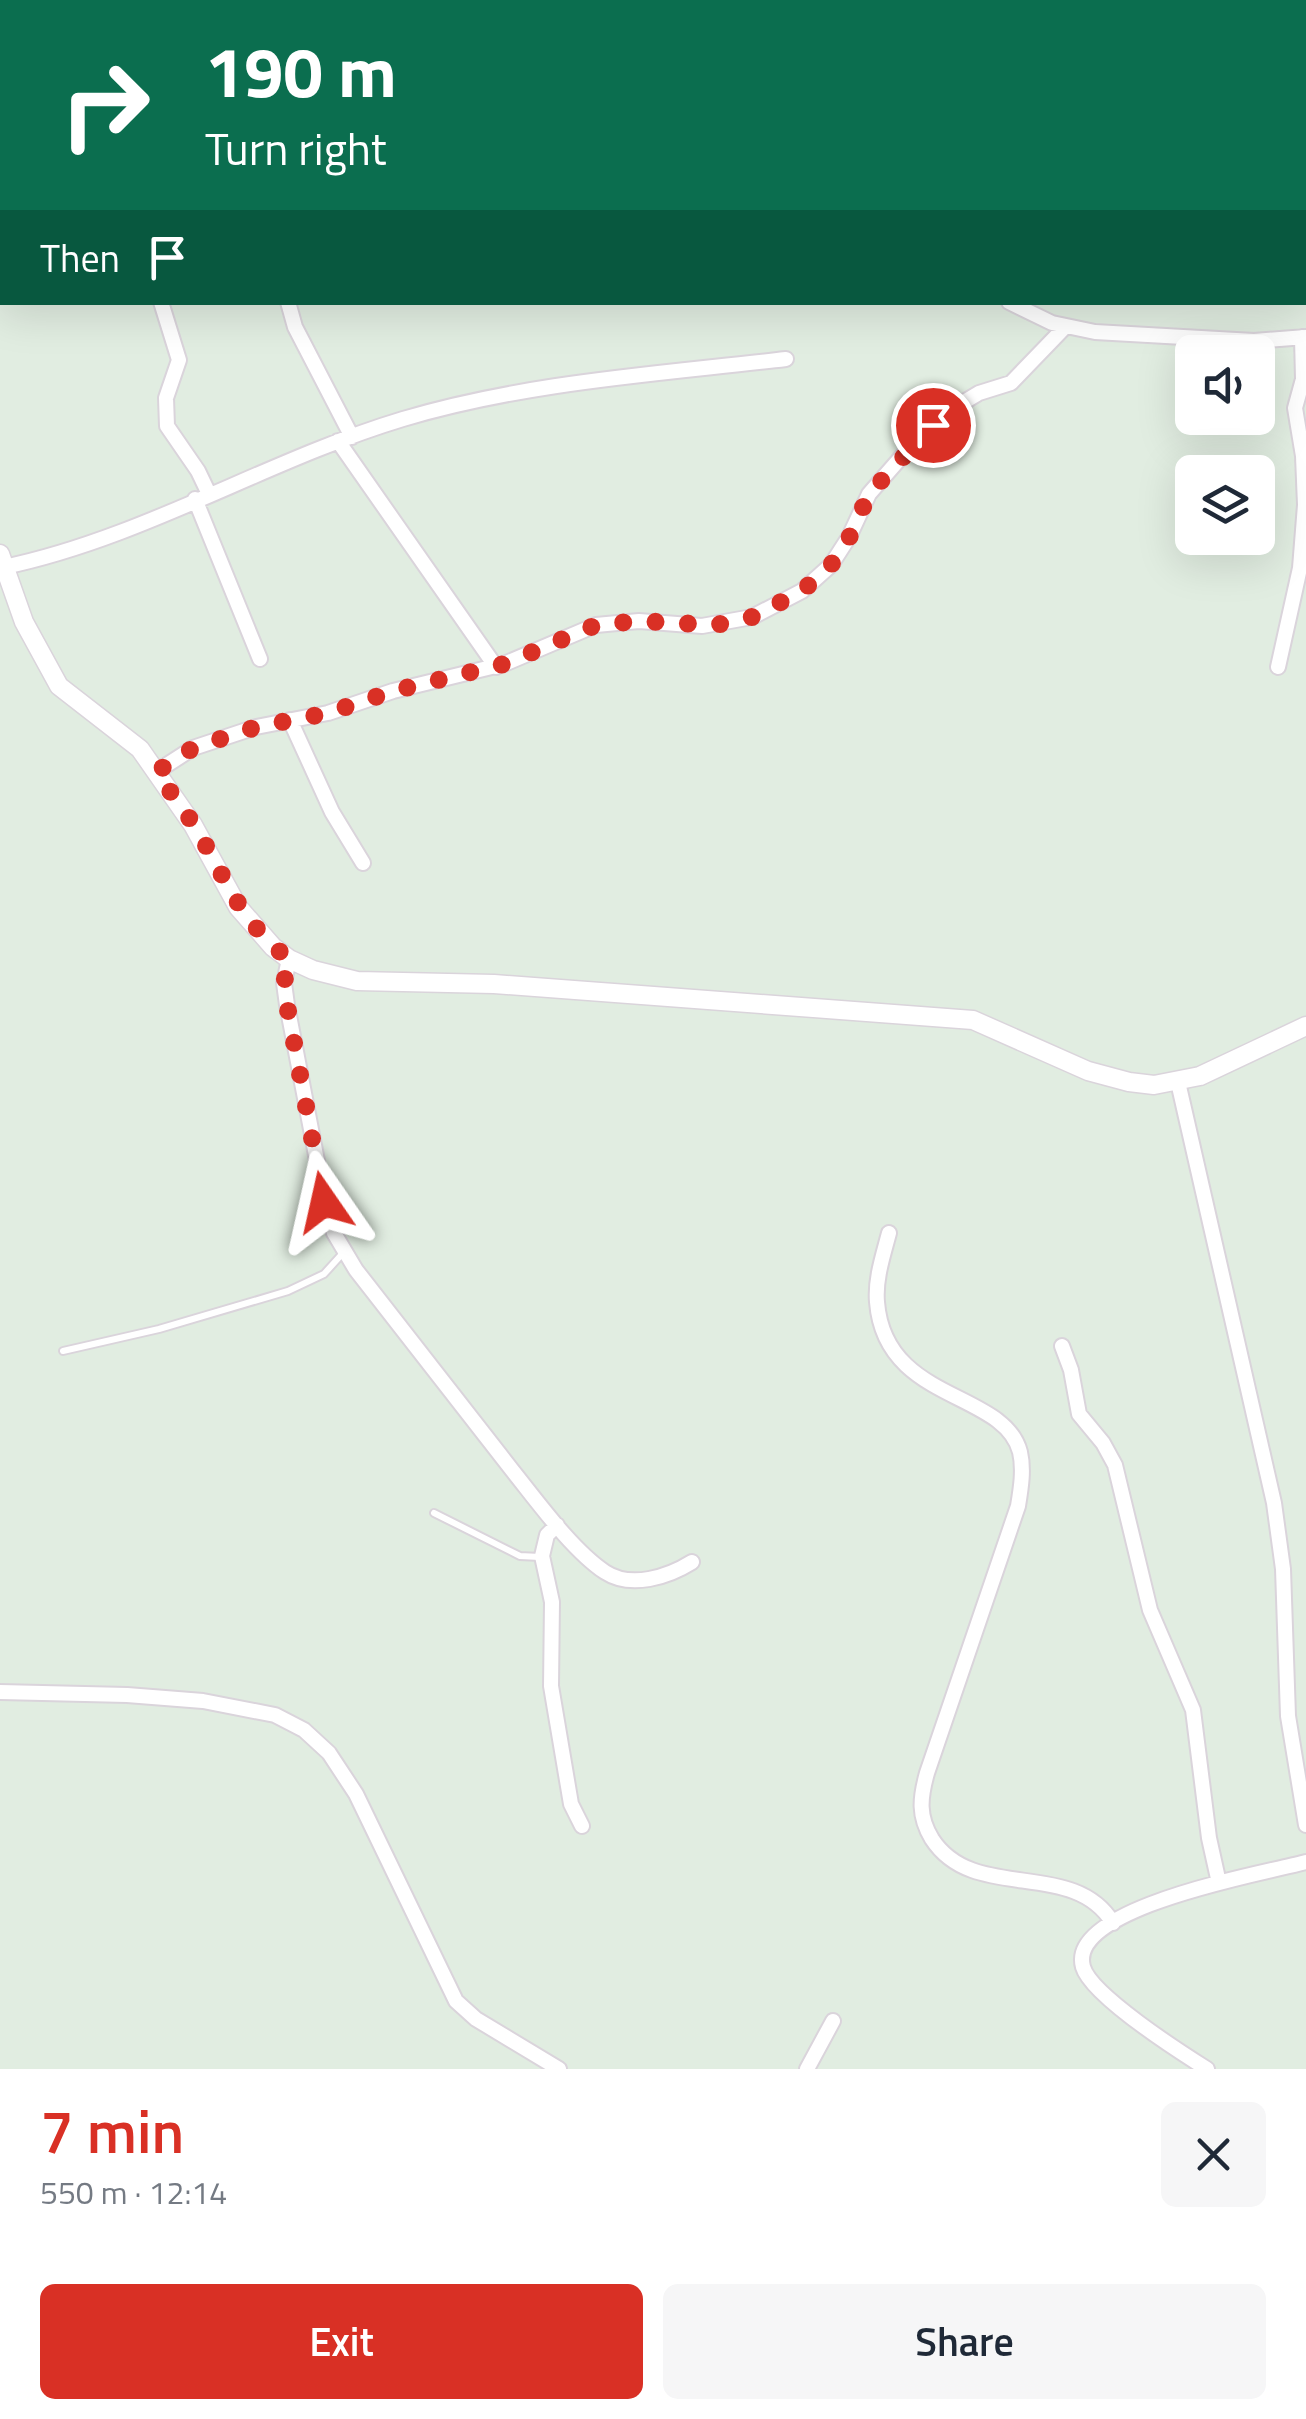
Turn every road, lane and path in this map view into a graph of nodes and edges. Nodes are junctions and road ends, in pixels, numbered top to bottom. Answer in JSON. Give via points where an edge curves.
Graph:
{"nodes":[{"id":1,"x":162,"y":305,"type":"edge"},
{"id":2,"x":289,"y":305,"type":"edge"},
{"id":3,"x":1016,"y":305,"type":"edge"},
{"id":4,"x":1065,"y":327,"type":"junction"},
{"id":5,"x":1304,"y":337,"type":"edge"},
{"id":6,"x":786,"y":358,"type":"dead end"},
{"id":7,"x":345,"y":439,"type":"junction"},
{"id":8,"x":202,"y":496,"type":"junction"},
{"id":9,"x":2,"y":560,"type":"edge"},
{"id":10,"x":260,"y":658,"type":"dead end"},
{"id":11,"x":496,"y":667,"type":"junction"},
{"id":12,"x":1278,"y":667,"type":"dead end"},
{"id":13,"x":290,"y":720,"type":"junction"},
{"id":14,"x":156,"y":772,"type":"junction"},
{"id":15,"x":363,"y":863,"type":"dead end"},
{"id":16,"x":289,"y":959,"type":"junction"},
{"id":17,"x":1306,"y":1026,"type":"edge"},
{"id":18,"x":1178,"y":1082,"type":"junction"},
{"id":19,"x":889,"y":1234,"type":"dead end"},
{"id":20,"x":344,"y":1252,"type":"junction"},
{"id":21,"x":1062,"y":1346,"type":"dead end"},
{"id":22,"x":63,"y":1351,"type":"dead end"},
{"id":23,"x":434,"y":1513,"type":"dead end"},
{"id":24,"x":557,"y":1526,"type":"junction"},
{"id":25,"x":542,"y":1556,"type":"junction"},
{"id":26,"x":692,"y":1562,"type":"dead end"},
{"id":27,"x":0,"y":1692,"type":"edge"},
{"id":28,"x":1306,"y":1825,"type":"edge"},
{"id":29,"x":582,"y":1826,"type":"dead end"},
{"id":30,"x":1306,"y":1862,"type":"edge"},
{"id":31,"x":1219,"y":1883,"type":"junction"},
{"id":32,"x":1113,"y":1924,"type":"junction"},
{"id":33,"x":833,"y":2022,"type":"dead end"},
{"id":34,"x":559,"y":2069,"type":"edge"},
{"id":35,"x":806,"y":2069,"type":"edge"},
{"id":36,"x":1206,"y":2069,"type":"edge"}],
"edges":[{"from":1,"to":8,"type":"street","via":[[180,360],[166,398],[167,426],[198,471]]},
{"from":2,"to":7,"type":"street"},
{"from":3,"to":4,"type":"street"},
{"from":4,"to":5,"type":"street","via":[[1230,340]]},
{"from":4,"to":11,"type":"street","via":[[1011,383],[979,393],[917,438],[869,494],[831,565],[802,591],[752,617],[716,625],[596,625]]},
{"from":5,"to":12,"type":"street","via":[[1295,408],[1305,505],[1300,568]]},
{"from":6,"to":7,"type":"street","via":[[487,398]]},
{"from":7,"to":8,"type":"street"},
{"from":7,"to":11,"type":"street"},
{"from":8,"to":9,"type":"street","via":[[50,557]]},
{"from":8,"to":10,"type":"street"},
{"from":9,"to":14,"type":"street","via":[[24,622],[60,686],[140,749]]},
{"from":11,"to":13,"type":"street"},
{"from":13,"to":14,"type":"street","via":[[193,748]]},
{"from":13,"to":15,"type":"street"},
{"from":14,"to":16,"type":"street","via":[[238,907]]},
{"from":16,"to":18,"type":"street","via":[[358,981],[494,984],[972,1020],[1088,1071],[1129,1082]]},
{"from":16,"to":20,"type":"street","via":[[287,1005],[324,1202]]},
{"from":17,"to":18,"type":"street"},
{"from":18,"to":28,"type":"street","via":[[1274,1503],[1284,1568],[1288,1716]]},
{"from":19,"to":32,"type":"street","via":[[877,1303],[890,1345],[924,1381],[1002,1425],[1019,1449],[1022,1473],[1018,1506],[924,1784],[925,1826],[941,1851],[965,1869],[1086,1896]]},
{"from":20,"to":22,"type":"lane","via":[[298,1288]]},
{"from":20,"to":24,"type":"street"},
{"from":21,"to":31,"type":"street","via":[[1080,1414],[1115,1465],[1150,1610],[1192,1710]]},
{"from":23,"to":25,"type":"lane","via":[[520,1556]]},
{"from":24,"to":25,"type":"street","via":[[546,1535]]},
{"from":24,"to":26,"type":"street","via":[[616,1576],[656,1578]]},
{"from":25,"to":29,"type":"street","via":[[552,1602],[556,1730]]},
{"from":27,"to":34,"type":"street","via":[[203,1701],[276,1715],[304,1730],[356,1794],[456,2000]]},
{"from":30,"to":31,"type":"street"},
{"from":31,"to":32,"type":"street","via":[[1176,1894]]},
{"from":32,"to":36,"type":"street","via":[[1084,1946],[1089,1979]]},
{"from":33,"to":35,"type":"street"}]}
